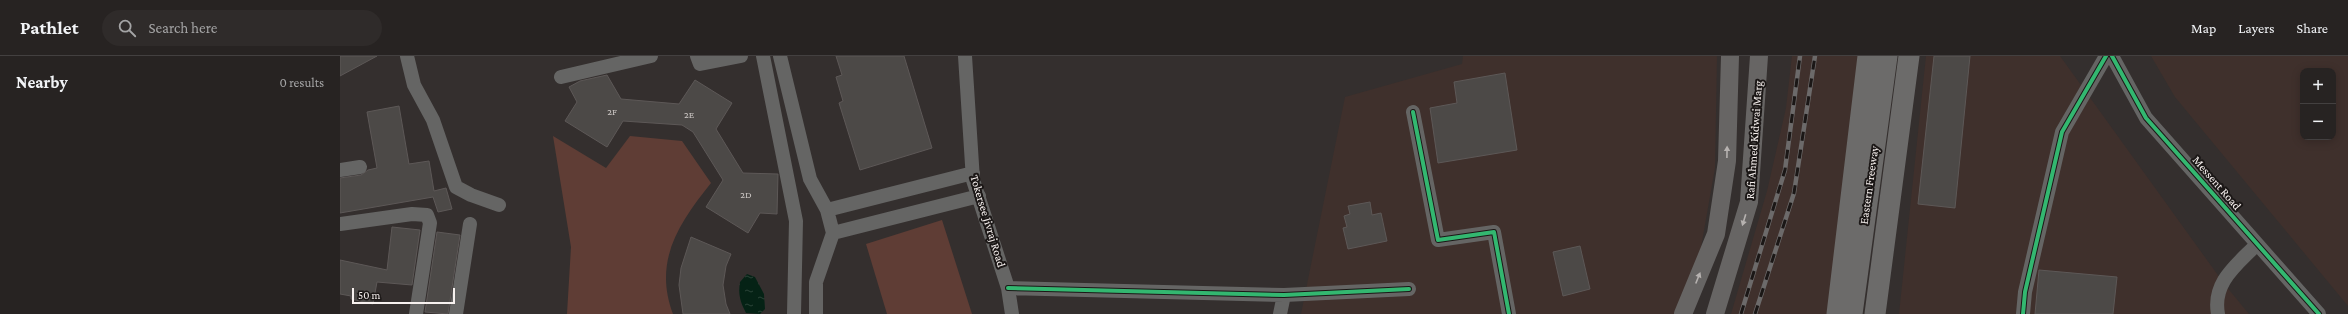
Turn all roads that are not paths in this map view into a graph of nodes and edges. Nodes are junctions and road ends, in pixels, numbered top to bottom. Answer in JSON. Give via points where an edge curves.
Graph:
{"nodes":[{"id":1,"x":407,"y":56,"type":"edge"},
{"id":2,"x":651,"y":56,"type":"edge"},
{"id":3,"x":697,"y":56,"type":"edge"},
{"id":4,"x":741,"y":56,"type":"edge"},
{"id":5,"x":763,"y":56,"type":"edge"},
{"id":6,"x":780,"y":56,"type":"edge"},
{"id":7,"x":965,"y":56,"type":"edge"},
{"id":8,"x":1730,"y":56,"type":"edge"},
{"id":9,"x":1759,"y":56,"type":"edge"},
{"id":10,"x":1868,"y":56,"type":"edge"},
{"id":11,"x":1877,"y":56,"type":"edge"},
{"id":12,"x":1887,"y":56,"type":"edge"},
{"id":13,"x":1904,"y":56,"type":"edge"},
{"id":14,"x":1908,"y":56,"type":"edge"},
{"id":15,"x":1917,"y":56,"type":"edge"},
{"id":16,"x":2106,"y":56,"type":"edge"},
{"id":17,"x":2112,"y":56,"type":"edge"},
{"id":18,"x":561,"y":77,"type":"dead end"},
{"id":19,"x":1413,"y":112,"type":"dead end"},
{"id":20,"x":360,"y":166,"type":"dead end"},
{"id":21,"x":340,"y":170,"type":"edge"},
{"id":22,"x":972,"y":173,"type":"junction"},
{"id":23,"x":1892,"y":177,"type":"junction"},
{"id":24,"x":979,"y":196,"type":"junction"},
{"id":25,"x":500,"y":205,"type":"dead end"},
{"id":26,"x":827,"y":210,"type":"junction"},
{"id":27,"x":340,"y":224,"type":"edge"},
{"id":28,"x":470,"y":224,"type":"dead end"},
{"id":29,"x":833,"y":233,"type":"junction"},
{"id":30,"x":2257,"y":244,"type":"junction"},
{"id":31,"x":1008,"y":288,"type":"junction"},
{"id":32,"x":1409,"y":289,"type":"dead end"},
{"id":33,"x":1284,"y":295,"type":"junction"},
{"id":34,"x":416,"y":314,"type":"edge"},
{"id":35,"x":456,"y":314,"type":"edge"},
{"id":36,"x":794,"y":314,"type":"edge"},
{"id":37,"x":816,"y":314,"type":"edge"},
{"id":38,"x":1012,"y":314,"type":"edge"},
{"id":39,"x":1280,"y":314,"type":"edge"},
{"id":40,"x":1509,"y":314,"type":"edge"},
{"id":41,"x":1684,"y":314,"type":"edge"},
{"id":42,"x":1715,"y":314,"type":"edge"},
{"id":43,"x":1837,"y":314,"type":"edge"},
{"id":44,"x":1849,"y":314,"type":"edge"},
{"id":45,"x":1852,"y":314,"type":"edge"},
{"id":46,"x":1871,"y":314,"type":"edge"},
{"id":47,"x":1875,"y":314,"type":"edge"},
{"id":48,"x":2023,"y":314,"type":"edge"},
{"id":49,"x":2218,"y":314,"type":"edge"},
{"id":50,"x":2319,"y":314,"type":"edge"}],
"edges":[{"from":1,"to":25,"type":"street","via":[[414,85],[433,120],[456,187]]},
{"from":2,"to":18,"type":"street"},
{"from":3,"to":4,"type":"street","via":[[700,64]]},
{"from":5,"to":36,"type":"street","via":[[796,221]]},
{"from":6,"to":26,"type":"street","via":[[810,179]]},
{"from":7,"to":22,"type":"street","name":"Tokersee Jivraj Road"},
{"from":41,"to":8,"type":"main road","one_way":true,"via":[[1716,234],[1727,161]]},
{"from":9,"to":42,"type":"main road","name":"Rafi Ahmed Kidwai Marg","one_way":true,"via":[[1749,202]]},
{"from":10,"to":43,"type":"highway"},
{"from":11,"to":44,"type":"street","via":[[1861,173]]},
{"from":12,"to":45,"type":"highway","name":"Eastern Freeway"},
{"from":13,"to":46,"type":"street"},
{"from":14,"to":23,"type":"highway","name":"Eastern Freeway"},
{"from":15,"to":23,"type":"highway","via":[[1903,145]]},
{"from":16,"to":48,"type":"street","via":[[2062,132]]},
{"from":17,"to":30,"type":"street","name":"Messent Road","via":[[2146,118]]},
{"from":19,"to":40,"type":"street","via":[[1438,240],[1494,232]]},
{"from":20,"to":21,"type":"street"},
{"from":22,"to":24,"type":"street","name":"Tokersee Jivraj Road"},
{"from":22,"to":26,"type":"street"},
{"from":23,"to":47,"type":"highway","name":"Eastern Freeway"},
{"from":24,"to":29,"type":"street"},
{"from":24,"to":31,"type":"street","name":"Tokersee Jivraj Road"},
{"from":26,"to":29,"type":"street"},
{"from":27,"to":34,"type":"street","via":[[412,214],[427,215],[430,223]]},
{"from":28,"to":35,"type":"street"},
{"from":29,"to":37,"type":"street","via":[[816,282]]},
{"from":30,"to":49,"type":"street","via":[[2220,286],[2216,302]]},
{"from":30,"to":50,"type":"street","name":"Messent Road"},
{"from":31,"to":33,"type":"street"},
{"from":31,"to":38,"type":"street","name":"Tokersee Jivraj Road"},
{"from":32,"to":33,"type":"street"},
{"from":33,"to":39,"type":"street"}]}
